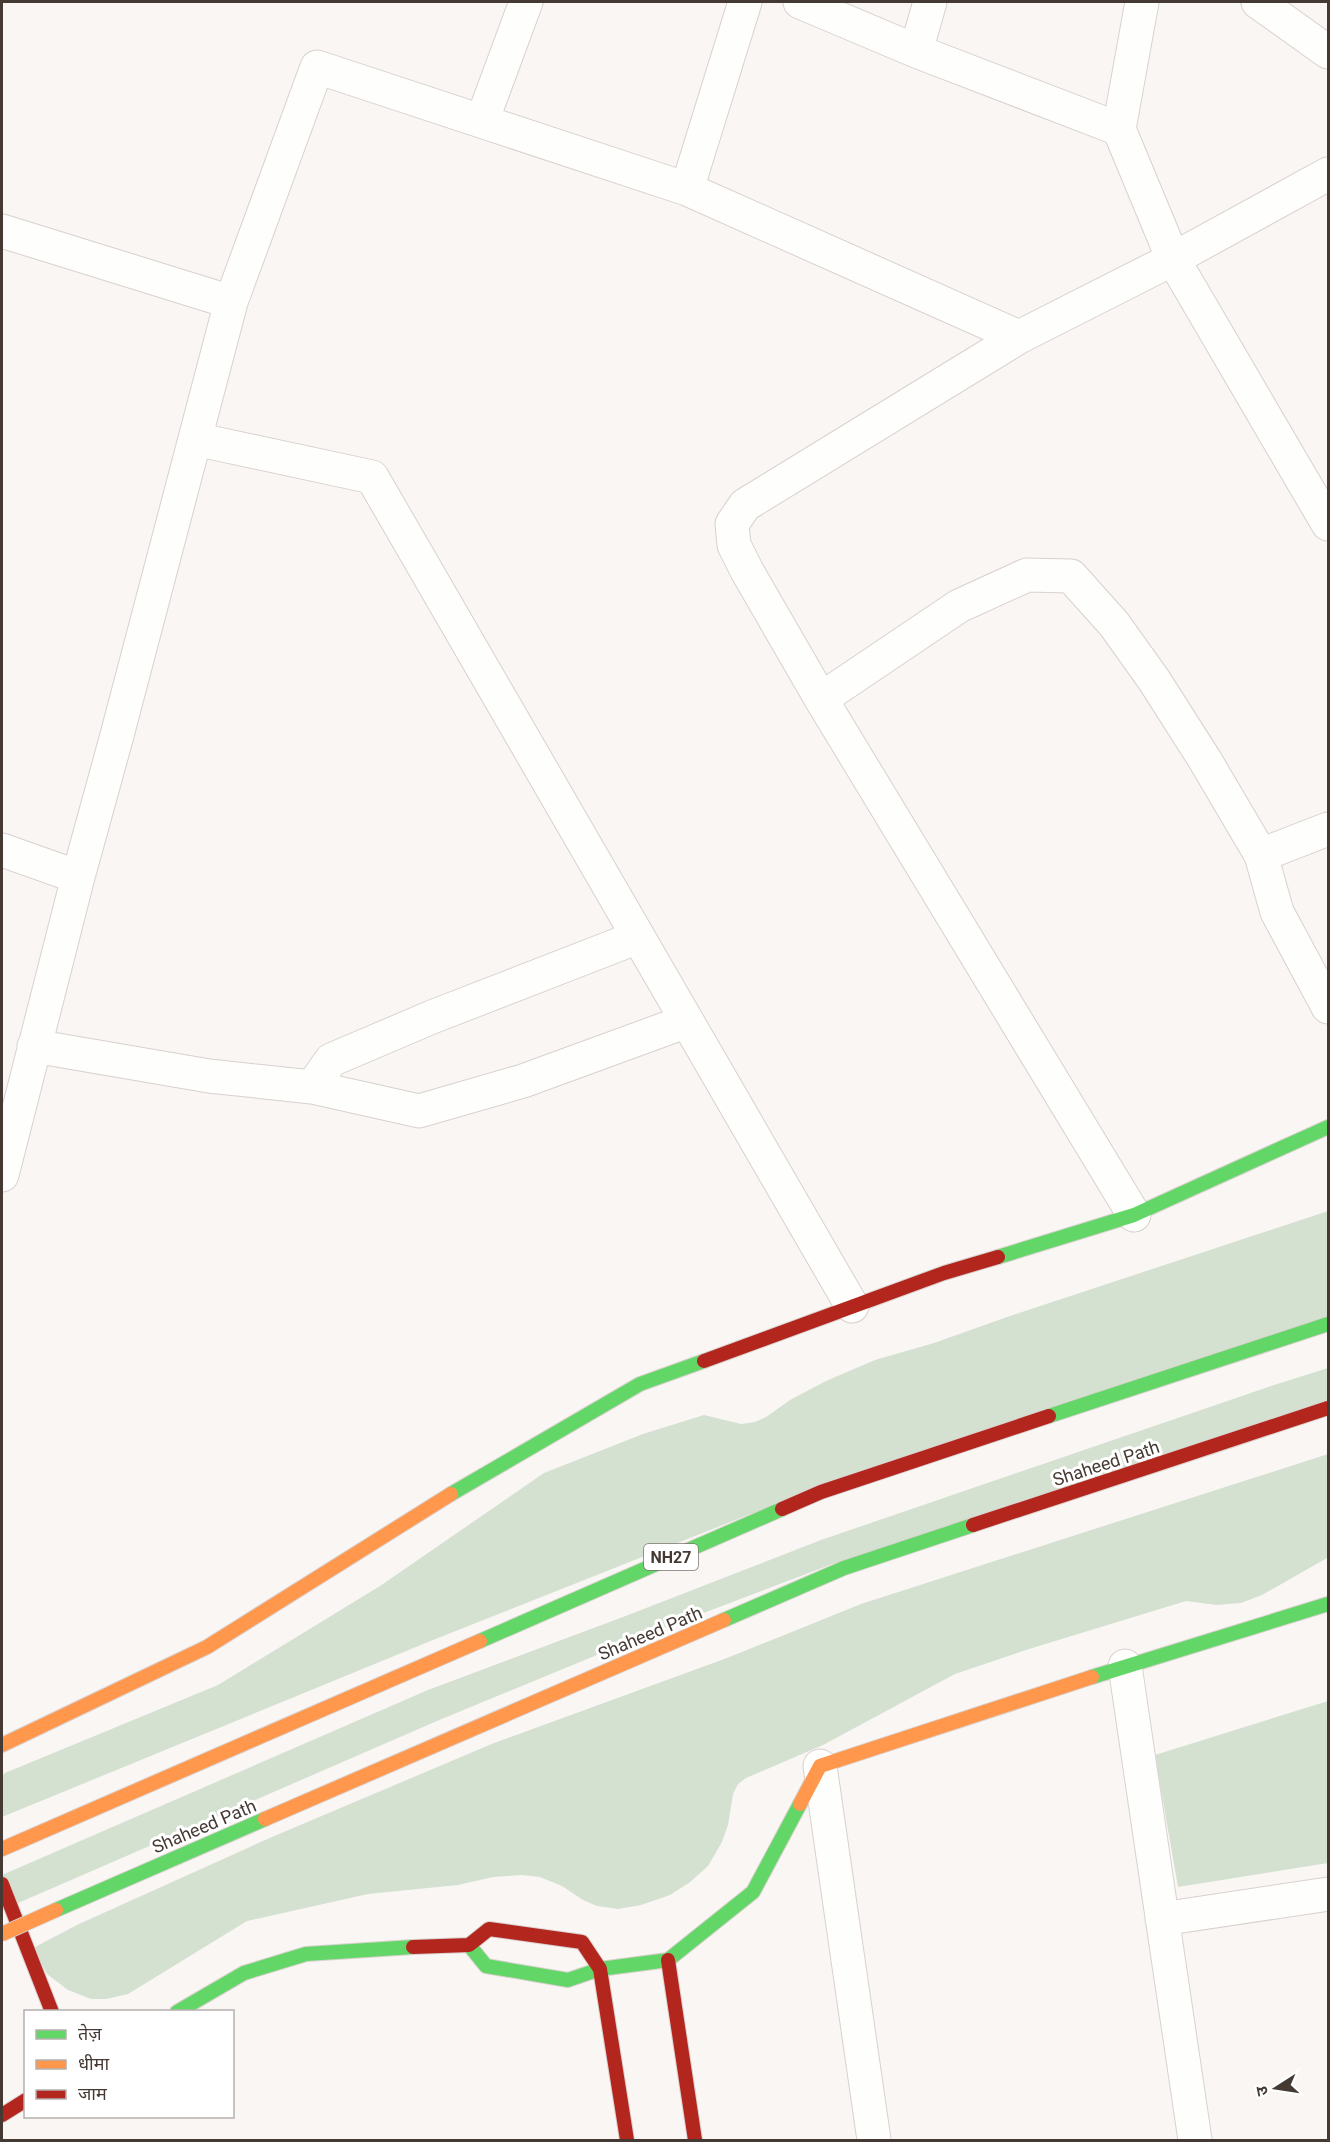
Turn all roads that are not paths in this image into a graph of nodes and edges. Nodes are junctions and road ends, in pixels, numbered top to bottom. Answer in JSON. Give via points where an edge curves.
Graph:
{"nodes":[{"id":1,"x":526,"y":2,"type":"edge"},
{"id":2,"x":745,"y":2,"type":"edge"},
{"id":3,"x":800,"y":2,"type":"edge"},
{"id":4,"x":930,"y":2,"type":"edge"},
{"id":5,"x":1143,"y":2,"type":"edge"},
{"id":6,"x":1258,"y":2,"type":"edge"},
{"id":7,"x":916,"y":51,"type":"junction"},
{"id":8,"x":1329,"y":52,"type":"edge"},
{"id":9,"x":482,"y":121,"type":"junction"},
{"id":10,"x":1119,"y":129,"type":"junction"},
{"id":11,"x":1329,"y":174,"type":"edge"},
{"id":12,"x":687,"y":189,"type":"junction"},
{"id":13,"x":2,"y":231,"type":"edge"},
{"id":14,"x":1173,"y":259,"type":"junction"},
{"id":15,"x":231,"y":302,"type":"junction"},
{"id":16,"x":1019,"y":337,"type":"junction"},
{"id":17,"x":195,"y":439,"type":"junction"},
{"id":18,"x":1329,"y":524,"type":"edge"},
{"id":19,"x":822,"y":699,"type":"junction"},
{"id":20,"x":1329,"y":829,"type":"edge"},
{"id":21,"x":2,"y":850,"type":"edge"},
{"id":22,"x":1261,"y":855,"type":"junction"},
{"id":23,"x":78,"y":877,"type":"junction"},
{"id":24,"x":638,"y":937,"type":"junction"},
{"id":25,"x":1329,"y":1007,"type":"edge"},
{"id":26,"x":687,"y":1021,"type":"junction"},
{"id":27,"x":34,"y":1046,"type":"junction"},
{"id":28,"x":312,"y":1087,"type":"junction"},
{"id":29,"x":1329,"y":1127,"type":"edge"},
{"id":30,"x":2,"y":1175,"type":"edge"},
{"id":31,"x":1134,"y":1215,"type":"junction"},
{"id":32,"x":852,"y":1306,"type":"junction"},
{"id":33,"x":1329,"y":1324,"type":"edge"},
{"id":34,"x":1329,"y":1408,"type":"edge"},
{"id":35,"x":1329,"y":1604,"type":"edge"},
{"id":36,"x":1125,"y":1666,"type":"junction"},
{"id":37,"x":2,"y":1745,"type":"edge"},
{"id":38,"x":820,"y":1766,"type":"junction"},
{"id":39,"x":2,"y":1849,"type":"edge"},
{"id":40,"x":2,"y":1884,"type":"edge"},
{"id":41,"x":1329,"y":1894,"type":"edge"},
{"id":42,"x":1162,"y":1919,"type":"junction"},
{"id":43,"x":2,"y":1934,"type":"edge"},
{"id":44,"x":469,"y":1945,"type":"junction"},
{"id":45,"x":668,"y":1960,"type":"junction"},
{"id":46,"x":600,"y":1969,"type":"junction"},
{"id":47,"x":51,"y":2010,"type":"edge"},
{"id":48,"x":180,"y":2010,"type":"edge"},
{"id":49,"x":24,"y":2101,"type":"edge"},
{"id":50,"x":2,"y":2115,"type":"edge"},
{"id":51,"x":627,"y":2140,"type":"edge"},
{"id":52,"x":695,"y":2140,"type":"edge"},
{"id":53,"x":874,"y":2140,"type":"edge"},
{"id":54,"x":1195,"y":2140,"type":"edge"}],
"edges":[{"from":1,"to":9,"type":"street"},
{"from":2,"to":12,"type":"street"},
{"from":3,"to":7,"type":"street"},
{"from":4,"to":7,"type":"street"},
{"from":5,"to":10,"type":"street"},
{"from":6,"to":8,"type":"street"},
{"from":7,"to":10,"type":"street"},
{"from":9,"to":12,"type":"street"},
{"from":9,"to":15,"type":"street","via":[[317,67]]},
{"from":10,"to":14,"type":"street"},
{"from":11,"to":14,"type":"street"},
{"from":12,"to":16,"type":"street"},
{"from":13,"to":15,"type":"street"},
{"from":14,"to":16,"type":"street"},
{"from":14,"to":18,"type":"street"},
{"from":15,"to":17,"type":"street"},
{"from":16,"to":19,"type":"street","via":[[745,505],[732,524],[734,545],[747,571]]},
{"from":17,"to":23,"type":"street"},
{"from":17,"to":24,"type":"street","via":[[372,477]]},
{"from":19,"to":22,"type":"street","via":[[959,606],[1027,575],[1071,576],[1114,624],[1154,680]]},
{"from":19,"to":31,"type":"street"},
{"from":20,"to":22,"type":"street"},
{"from":21,"to":23,"type":"street"},
{"from":22,"to":25,"type":"street","via":[[1276,912]]},
{"from":23,"to":27,"type":"street"},
{"from":24,"to":26,"type":"street"},
{"from":24,"to":28,"type":"street","via":[[331,1060]]},
{"from":26,"to":28,"type":"street","via":[[523,1081],[419,1111]]},
{"from":26,"to":32,"type":"street"},
{"from":27,"to":28,"type":"street","via":[[209,1076]]},
{"from":27,"to":30,"type":"street"},
{"from":29,"to":31,"type":"main road"},
{"from":31,"to":32,"type":"main road","via":[[944,1273]]},
{"from":32,"to":37,"type":"main road","via":[[640,1384],[437,1502],[207,1647]]},
{"from":33,"to":39,"type":"main road","number":"NH27","via":[[821,1492]]},
{"from":34,"to":43,"type":"main road","name":"Shaheed Path","bridge":true,"via":[[844,1568]]},
{"from":35,"to":36,"type":"main road"},
{"from":36,"to":38,"type":"main road"},
{"from":36,"to":42,"type":"street"},
{"from":38,"to":45,"type":"main road","via":[[753,1892]]},
{"from":38,"to":53,"type":"street"},
{"from":40,"to":47,"type":"main road"},
{"from":41,"to":42,"type":"street"},
{"from":42,"to":54,"type":"street"},
{"from":44,"to":46,"type":"main road","via":[[486,1966],[568,1980]]},
{"from":44,"to":46,"type":"main road","via":[[489,1929],[582,1942]]},
{"from":44,"to":48,"type":"main road","via":[[306,1954],[244,1973]]},
{"from":45,"to":46,"type":"main road"},
{"from":45,"to":52,"type":"main road"},
{"from":46,"to":51,"type":"main road"},
{"from":49,"to":50,"type":"main road"}]}
